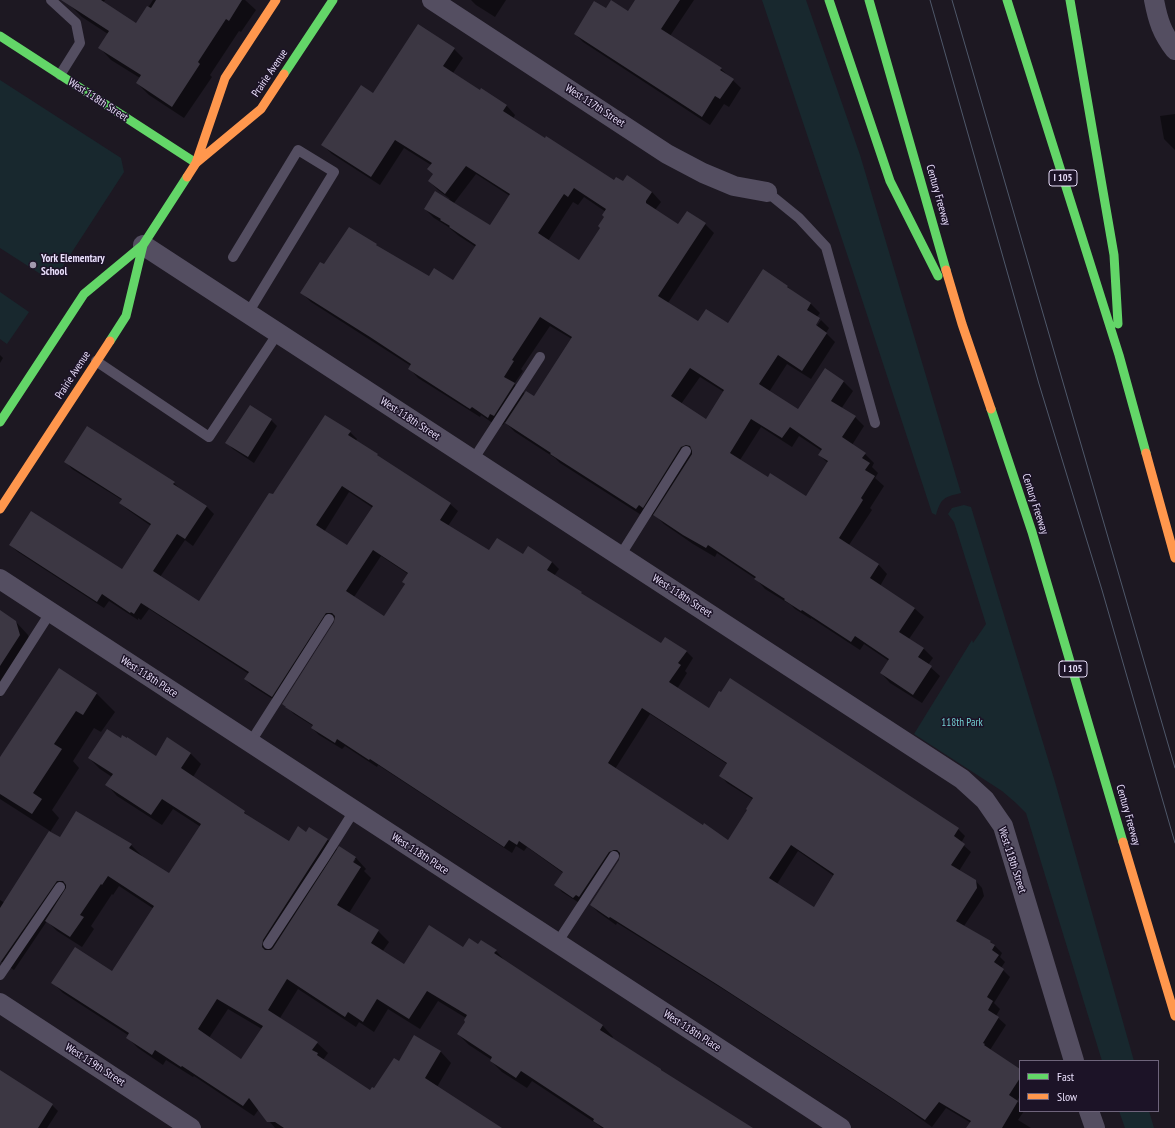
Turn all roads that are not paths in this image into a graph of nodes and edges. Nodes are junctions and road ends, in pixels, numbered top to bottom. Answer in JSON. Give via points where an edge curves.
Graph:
{"nodes":[{"id":1,"x":51,"y":0,"type":"edge"},
{"id":2,"x":276,"y":0,"type":"edge"},
{"id":3,"x":333,"y":0,"type":"edge"},
{"id":4,"x":432,"y":0,"type":"edge"},
{"id":5,"x":829,"y":0,"type":"edge"},
{"id":6,"x":869,"y":0,"type":"edge"},
{"id":7,"x":1008,"y":0,"type":"edge"},
{"id":8,"x":1070,"y":0,"type":"edge"},
{"id":9,"x":1154,"y":0,"type":"edge"},
{"id":10,"x":0,"y":36,"type":"edge"},
{"id":11,"x":1175,"y":50,"type":"edge"},
{"id":12,"x":60,"y":75,"type":"junction"},
{"id":13,"x":196,"y":164,"type":"junction"},
{"id":14,"x":767,"y":192,"type":"joint"},
{"id":15,"x":143,"y":245,"type":"junction"},
{"id":16,"x":233,"y":257,"type":"dead end"},
{"id":17,"x":248,"y":313,"type":"junction"},
{"id":18,"x":962,"y":324,"type":"junction"},
{"id":19,"x":278,"y":333,"type":"junction"},
{"id":20,"x":1119,"y":355,"type":"junction"},
{"id":21,"x":540,"y":357,"type":"dead end"},
{"id":22,"x":96,"y":361,"type":"junction"},
{"id":23,"x":0,"y":422,"type":"edge"},
{"id":24,"x":875,"y":423,"type":"dead end"},
{"id":25,"x":686,"y":451,"type":"dead end"},
{"id":26,"x":473,"y":460,"type":"junction"},
{"id":27,"x":0,"y":509,"type":"edge"},
{"id":28,"x":620,"y":556,"type":"junction"},
{"id":29,"x":1175,"y":558,"type":"edge"},
{"id":30,"x":0,"y":579,"type":"edge"},
{"id":31,"x":50,"y":613,"type":"junction"},
{"id":32,"x":329,"y":619,"type":"dead end"},
{"id":33,"x":0,"y":691,"type":"edge"},
{"id":34,"x":250,"y":743,"type":"junction"},
{"id":35,"x":354,"y":811,"type":"junction"},
{"id":36,"x":614,"y":856,"type":"dead end"},
{"id":37,"x":60,"y":887,"type":"dead end"},
{"id":38,"x":557,"y":943,"type":"junction"},
{"id":39,"x":268,"y":944,"type":"dead end"},
{"id":40,"x":0,"y":975,"type":"edge"},
{"id":41,"x":0,"y":1002,"type":"edge"},
{"id":42,"x":1175,"y":1016,"type":"edge"},
{"id":43,"x":1074,"y":1060,"type":"edge"},
{"id":44,"x":1089,"y":1112,"type":"edge"},
{"id":45,"x":191,"y":1128,"type":"edge"},
{"id":46,"x":841,"y":1128,"type":"edge"},
{"id":47,"x":1094,"y":1128,"type":"edge"}],
"edges":[{"from":1,"to":12,"type":"lane","via":[[76,23],[80,43]]},
{"from":2,"to":13,"type":"main road","name":"Prairie Avenue","via":[[225,78]]},
{"from":3,"to":13,"type":"main road","name":"Prairie Avenue","via":[[261,109]]},
{"from":4,"to":14,"type":"street","name":"West 117th Street","via":[[667,154],[734,186]]},
{"from":5,"to":18,"type":"main road","via":[[890,181]]},
{"from":6,"to":18,"type":"main road","name":"Century Freeway","number":"I 105"},
{"from":7,"to":20,"type":"main road","number":"I 105"},
{"from":8,"to":20,"type":"main road","via":[[1114,254]]},
{"from":9,"to":11,"type":"street","via":[[1157,18]]},
{"from":10,"to":12,"type":"main road","name":"West 118th Street"},
{"from":12,"to":13,"type":"main road","name":"West 118th Street"},
{"from":13,"to":15,"type":"main road","name":"Prairie Avenue"},
{"from":14,"to":24,"type":"lane","via":[[799,218],[826,247]]},
{"from":15,"to":17,"type":"street","name":"West 118th Street"},
{"from":15,"to":22,"type":"main road","name":"Prairie Avenue","via":[[126,316]]},
{"from":15,"to":23,"type":"main road","name":"Prairie Avenue","via":[[84,294]]},
{"from":16,"to":17,"type":"lane","via":[[298,150],[334,172]]},
{"from":17,"to":19,"type":"street","name":"West 118th Street"},
{"from":18,"to":42,"type":"main road","name":"Century Freeway","number":"I 105","via":[[1032,532]]},
{"from":19,"to":22,"type":"lane","via":[[209,437]]},
{"from":19,"to":26,"type":"street","name":"West 118th Street"},
{"from":20,"to":29,"type":"main road","number":"I 105"},
{"from":21,"to":26,"type":"lane"},
{"from":22,"to":27,"type":"main road","name":"Prairie Avenue"},
{"from":25,"to":28,"type":"lane"},
{"from":26,"to":28,"type":"street","name":"West 118th Street"},
{"from":28,"to":43,"type":"street","name":"West 118th Street","via":[[962,779],[985,800],[1003,826]]},
{"from":30,"to":31,"type":"street","name":"West 118th Place"},
{"from":31,"to":33,"type":"lane"},
{"from":31,"to":34,"type":"street","name":"West 118th Place"},
{"from":32,"to":34,"type":"lane"},
{"from":34,"to":35,"type":"street","name":"West 118th Place"},
{"from":35,"to":38,"type":"street","name":"West 118th Place"},
{"from":35,"to":39,"type":"lane"},
{"from":36,"to":38,"type":"lane"},
{"from":37,"to":40,"type":"lane"},
{"from":38,"to":46,"type":"street","name":"West 118th Place"},
{"from":41,"to":45,"type":"street","name":"West 119th Street"},
{"from":44,"to":47,"type":"street"}]}
